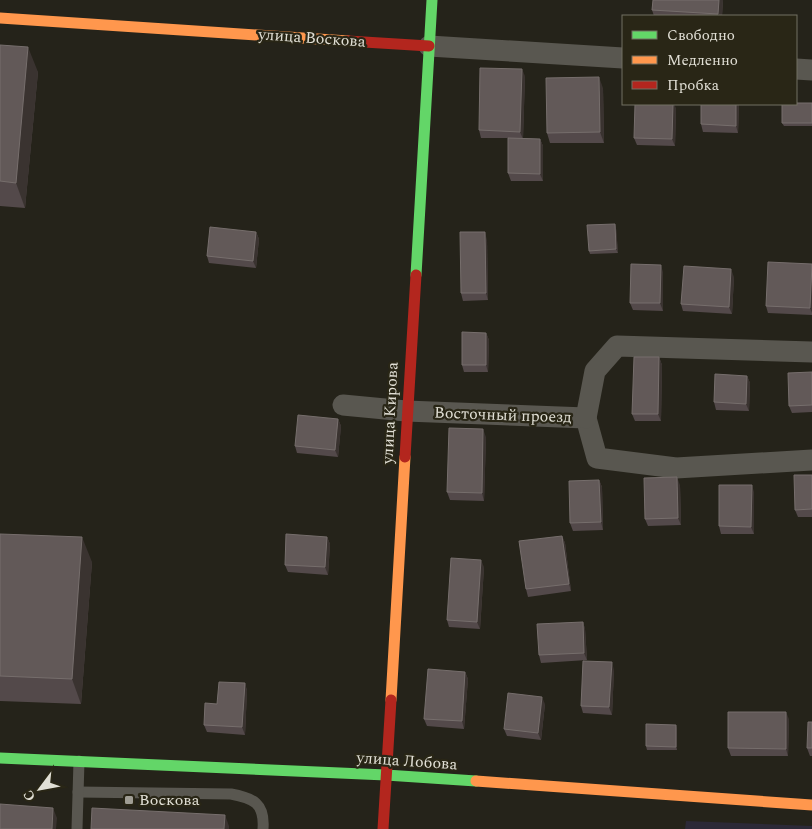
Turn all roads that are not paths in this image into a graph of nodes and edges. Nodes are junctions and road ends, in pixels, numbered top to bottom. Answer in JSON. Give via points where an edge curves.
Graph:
{"nodes":[{"id":1,"x":432,"y":0,"type":"edge"},
{"id":2,"x":0,"y":18,"type":"edge"},
{"id":3,"x":429,"y":46,"type":"junction"},
{"id":4,"x":622,"y":58,"type":"edge"},
{"id":5,"x":797,"y":69,"type":"edge"},
{"id":6,"x":812,"y":70,"type":"edge"},
{"id":7,"x":812,"y":352,"type":"edge"},
{"id":8,"x":343,"y":405,"type":"dead end"},
{"id":9,"x":406,"y":411,"type":"junction"},
{"id":10,"x":586,"y":418,"type":"junction"},
{"id":11,"x":812,"y":460,"type":"edge"},
{"id":12,"x":0,"y":758,"type":"edge"},
{"id":13,"x":79,"y":761,"type":"junction"},
{"id":14,"x":386,"y":775,"type":"junction"},
{"id":15,"x":78,"y":792,"type":"junction"},
{"id":16,"x":812,"y":805,"type":"edge"},
{"id":17,"x":77,"y":829,"type":"edge"},
{"id":18,"x":263,"y":829,"type":"edge"},
{"id":19,"x":383,"y":829,"type":"edge"}],
"edges":[{"from":1,"to":3,"type":"street","name":"улица Кирова"},
{"from":2,"to":3,"type":"street","name":"улица Воскова"},
{"from":3,"to":4,"type":"street","name":"улица Воскова"},
{"from":3,"to":9,"type":"street","name":"улица Кирова"},
{"from":5,"to":6,"type":"street"},
{"from":7,"to":10,"type":"street","via":[[617,346],[595,371]]},
{"from":8,"to":9,"type":"street","name":"Восточный проезд"},
{"from":9,"to":10,"type":"street","name":"Восточный проезд"},
{"from":9,"to":14,"type":"street","name":"улица Кирова"},
{"from":10,"to":11,"type":"street","name":"Восточный проезд","via":[[597,458],[676,468]]},
{"from":12,"to":13,"type":"street","name":"улица Лобова"},
{"from":13,"to":14,"type":"street","name":"улица Лобова"},
{"from":13,"to":15,"type":"lane"},
{"from":14,"to":16,"type":"street","name":"улица Лобова"},
{"from":14,"to":19,"type":"street","name":"улица Кирова"},
{"from":15,"to":17,"type":"lane"},
{"from":15,"to":18,"type":"lane","via":[[249,797],[257,802],[261,811]]}]}
